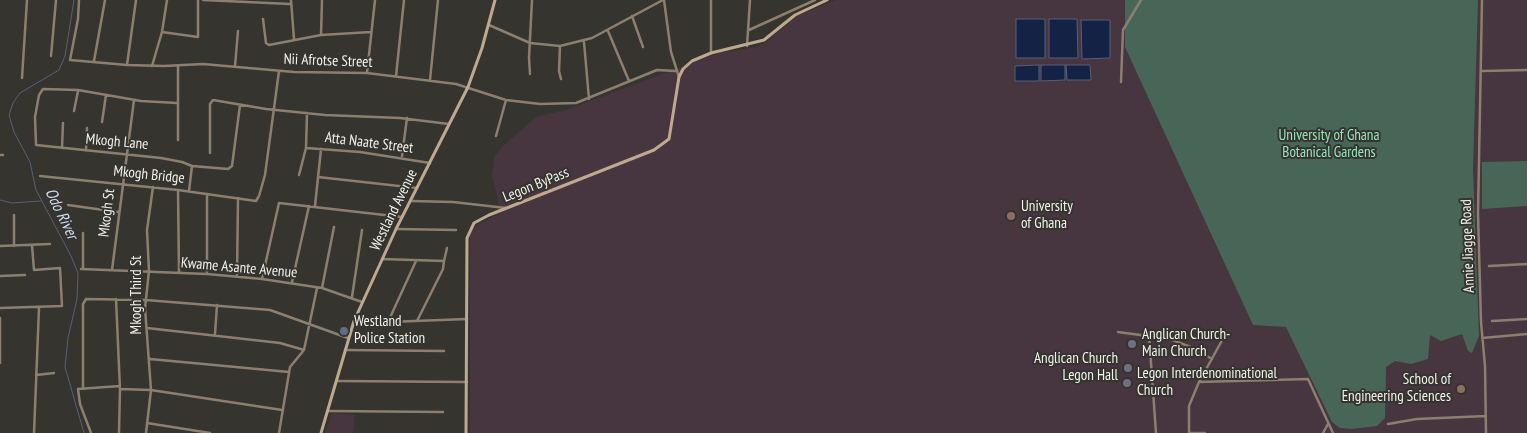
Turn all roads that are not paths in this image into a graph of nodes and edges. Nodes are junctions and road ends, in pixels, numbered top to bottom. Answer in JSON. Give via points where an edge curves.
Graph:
{"nodes":[{"id":1,"x":27,"y":0,"type":"edge"},
{"id":2,"x":56,"y":0,"type":"edge"},
{"id":3,"x":79,"y":0,"type":"edge"},
{"id":4,"x":106,"y":0,"type":"edge"},
{"id":5,"x":136,"y":0,"type":"edge"},
{"id":6,"x":166,"y":0,"type":"edge"},
{"id":7,"x":198,"y":0,"type":"edge"},
{"id":8,"x":203,"y":0,"type":"edge"},
{"id":9,"x":219,"y":0,"type":"edge"},
{"id":10,"x":290,"y":0,"type":"edge"},
{"id":11,"x":322,"y":0,"type":"edge"},
{"id":12,"x":375,"y":0,"type":"edge"},
{"id":13,"x":404,"y":0,"type":"edge"},
{"id":14,"x":438,"y":0,"type":"edge"},
{"id":15,"x":495,"y":0,"type":"edge"},
{"id":16,"x":532,"y":0,"type":"edge"},
{"id":17,"x":664,"y":0,"type":"edge"},
{"id":18,"x":711,"y":0,"type":"edge"},
{"id":19,"x":750,"y":0,"type":"edge"},
{"id":20,"x":815,"y":0,"type":"edge"},
{"id":21,"x":827,"y":0,"type":"edge"},
{"id":22,"x":1141,"y":0,"type":"edge"},
{"id":23,"x":1482,"y":0,"type":"edge"},
{"id":24,"x":290,"y":4,"type":"junction"},
{"id":25,"x":632,"y":16,"type":"junction"},
{"id":26,"x":263,"y":19,"type":"dead end"},
{"id":27,"x":489,"y":24,"type":"junction"},
{"id":28,"x":750,"y":30,"type":"junction"},
{"id":29,"x":238,"y":31,"type":"dead end"},
{"id":30,"x":608,"y":31,"type":"junction"},
{"id":31,"x":162,"y":32,"type":"junction"},
{"id":32,"x":371,"y":32,"type":"junction"},
{"id":33,"x":321,"y":35,"type":"junction"},
{"id":34,"x":294,"y":40,"type":"junction"},
{"id":35,"x":584,"y":42,"type":"junction"},
{"id":36,"x":530,"y":43,"type":"junction"},
{"id":37,"x":560,"y":46,"type":"junction"},
{"id":38,"x":747,"y":46,"type":"junction"},
{"id":39,"x":643,"y":48,"type":"dead end"},
{"id":40,"x":711,"y":53,"type":"junction"},
{"id":41,"x":51,"y":56,"type":"dead end"},
{"id":42,"x":94,"y":61,"type":"junction"},
{"id":43,"x":127,"y":65,"type":"junction"},
{"id":44,"x":152,"y":66,"type":"junction"},
{"id":45,"x":178,"y":66,"type":"junction"},
{"id":46,"x":235,"y":66,"type":"junction"},
{"id":47,"x":279,"y":70,"type":"junction"},
{"id":48,"x":1527,"y":70,"type":"edge"},
{"id":49,"x":676,"y":71,"type":"junction"},
{"id":50,"x":1482,"y":71,"type":"junction"},
{"id":51,"x":367,"y":73,"type":"junction"},
{"id":52,"x":530,"y":74,"type":"dead end"},
{"id":53,"x":396,"y":76,"type":"junction"},
{"id":54,"x":679,"y":77,"type":"junction"},
{"id":55,"x":22,"y":78,"type":"dead end"},
{"id":56,"x":561,"y":79,"type":"dead end"},
{"id":57,"x":430,"y":80,"type":"junction"},
{"id":58,"x":629,"y":81,"type":"junction"},
{"id":59,"x":1121,"y":82,"type":"dead end"},
{"id":60,"x":468,"y":87,"type":"junction"},
{"id":61,"x":78,"y":90,"type":"junction"},
{"id":62,"x":106,"y":95,"type":"junction"},
{"id":63,"x":589,"y":99,"type":"junction"},
{"id":64,"x":134,"y":100,"type":"junction"},
{"id":65,"x":506,"y":100,"type":"junction"},
{"id":66,"x":177,"y":103,"type":"junction"},
{"id":67,"x":240,"y":105,"type":"junction"},
{"id":68,"x":274,"y":110,"type":"junction"},
{"id":69,"x":74,"y":111,"type":"dead end"},
{"id":70,"x":307,"y":113,"type":"junction"},
{"id":71,"x":407,"y":118,"type":"junction"},
{"id":72,"x":102,"y":122,"type":"dead end"},
{"id":73,"x":63,"y":123,"type":"dead end"},
{"id":74,"x":449,"y":124,"type":"junction"},
{"id":75,"x":88,"y":128,"type":"dead end"},
{"id":76,"x":496,"y":136,"type":"dead end"},
{"id":77,"x":178,"y":140,"type":"dead end"},
{"id":78,"x":62,"y":148,"type":"junction"},
{"id":79,"x":306,"y":148,"type":"junction"},
{"id":80,"x":321,"y":149,"type":"junction"},
{"id":81,"x":86,"y":150,"type":"junction"},
{"id":82,"x":127,"y":154,"type":"junction"},
{"id":83,"x":210,"y":154,"type":"dead end"},
{"id":84,"x":402,"y":157,"type":"junction"},
{"id":85,"x":430,"y":163,"type":"junction"},
{"id":86,"x":192,"y":166,"type":"junction"},
{"id":87,"x":299,"y":175,"type":"dead end"},
{"id":88,"x":40,"y":176,"type":"dead end"},
{"id":89,"x":318,"y":177,"type":"junction"},
{"id":90,"x":122,"y":184,"type":"junction"},
{"id":91,"x":153,"y":187,"type":"junction"},
{"id":92,"x":417,"y":188,"type":"junction"},
{"id":93,"x":178,"y":190,"type":"junction"},
{"id":94,"x":189,"y":191,"type":"junction"},
{"id":95,"x":206,"y":194,"type":"junction"},
{"id":96,"x":238,"y":198,"type":"junction"},
{"id":97,"x":411,"y":201,"type":"junction"},
{"id":98,"x":68,"y":205,"type":"dead end"},
{"id":99,"x":308,"y":206,"type":"junction"},
{"id":100,"x":315,"y":206,"type":"junction"},
{"id":101,"x":509,"y":208,"type":"junction"},
{"id":102,"x":118,"y":212,"type":"junction"},
{"id":103,"x":14,"y":215,"type":"dead end"},
{"id":104,"x":402,"y":217,"type":"junction"},
{"id":105,"x":334,"y":227,"type":"dead end"},
{"id":106,"x":396,"y":229,"type":"junction"},
{"id":107,"x":362,"y":230,"type":"dead end"},
{"id":108,"x":456,"y":230,"type":"dead end"},
{"id":109,"x":84,"y":233,"type":"dead end"},
{"id":110,"x":50,"y":244,"type":"dead end"},
{"id":111,"x":32,"y":245,"type":"junction"},
{"id":112,"x":0,"y":246,"type":"edge"},
{"id":113,"x":14,"y":246,"type":"junction"},
{"id":114,"x":447,"y":248,"type":"dead end"},
{"id":115,"x":382,"y":259,"type":"junction"},
{"id":116,"x":416,"y":261,"type":"junction"},
{"id":117,"x":444,"y":261,"type":"junction"},
{"id":118,"x":1527,"y":264,"type":"edge"},
{"id":119,"x":1489,"y":266,"type":"dead end"},
{"id":120,"x":112,"y":270,"type":"junction"},
{"id":121,"x":149,"y":271,"type":"junction"},
{"id":122,"x":179,"y":273,"type":"junction"},
{"id":123,"x":207,"y":274,"type":"junction"},
{"id":124,"x":25,"y":275,"type":"dead end"},
{"id":125,"x":0,"y":276,"type":"edge"},
{"id":126,"x":237,"y":276,"type":"junction"},
{"id":127,"x":262,"y":279,"type":"junction"},
{"id":128,"x":292,"y":283,"type":"junction"},
{"id":129,"x":317,"y":288,"type":"junction"},
{"id":130,"x":322,"y":288,"type":"junction"},
{"id":131,"x":352,"y":297,"type":"junction"},
{"id":132,"x":116,"y":299,"type":"junction"},
{"id":133,"x":146,"y":300,"type":"junction"},
{"id":134,"x":362,"y":302,"type":"junction"},
{"id":135,"x":217,"y":305,"type":"junction"},
{"id":136,"x":0,"y":308,"type":"edge"},
{"id":137,"x":39,"y":308,"type":"junction"},
{"id":138,"x":356,"y":317,"type":"junction"},
{"id":139,"x":0,"y":318,"type":"edge"},
{"id":140,"x":1527,"y":318,"type":"edge"},
{"id":141,"x":467,"y":319,"type":"junction"},
{"id":142,"x":417,"y":321,"type":"junction"},
{"id":143,"x":1492,"y":321,"type":"dead end"},
{"id":144,"x":388,"y":322,"type":"junction"},
{"id":145,"x":311,"y":323,"type":"junction"},
{"id":146,"x":147,"y":328,"type":"junction"},
{"id":147,"x":1118,"y":332,"type":"dead end"},
{"id":148,"x":215,"y":334,"type":"junction"},
{"id":149,"x":1527,"y":334,"type":"edge"},
{"id":150,"x":1149,"y":335,"type":"junction"},
{"id":151,"x":1225,"y":335,"type":"dead end"},
{"id":152,"x":348,"y":338,"type":"junction"},
{"id":153,"x":1482,"y":338,"type":"junction"},
{"id":154,"x":304,"y":350,"type":"junction"},
{"id":155,"x":345,"y":350,"type":"junction"},
{"id":156,"x":444,"y":351,"type":"dead end"},
{"id":157,"x":150,"y":359,"type":"junction"},
{"id":158,"x":1212,"y":359,"type":"junction"},
{"id":159,"x":0,"y":363,"type":"edge"},
{"id":160,"x":289,"y":372,"type":"junction"},
{"id":161,"x":54,"y":373,"type":"dead end"},
{"id":162,"x":36,"y":375,"type":"junction"},
{"id":163,"x":337,"y":381,"type":"junction"},
{"id":164,"x":467,"y":382,"type":"junction"},
{"id":165,"x":1199,"y":382,"type":"junction"},
{"id":166,"x":83,"y":388,"type":"junction"},
{"id":167,"x":120,"y":388,"type":"junction"},
{"id":168,"x":151,"y":390,"type":"junction"},
{"id":169,"x":282,"y":410,"type":"junction"},
{"id":170,"x":328,"y":411,"type":"junction"},
{"id":171,"x":443,"y":412,"type":"dead end"},
{"id":172,"x":1486,"y":416,"type":"junction"},
{"id":173,"x":147,"y":423,"type":"junction"},
{"id":174,"x":1329,"y":423,"type":"junction"},
{"id":175,"x":1388,"y":424,"type":"dead end"},
{"id":176,"x":34,"y":433,"type":"edge"},
{"id":177,"x":91,"y":433,"type":"edge"},
{"id":178,"x":119,"y":433,"type":"edge"},
{"id":179,"x":146,"y":433,"type":"edge"},
{"id":180,"x":210,"y":433,"type":"edge"},
{"id":181,"x":279,"y":433,"type":"edge"},
{"id":182,"x":321,"y":433,"type":"edge"},
{"id":183,"x":466,"y":433,"type":"edge"},
{"id":184,"x":1156,"y":433,"type":"edge"},
{"id":185,"x":1189,"y":433,"type":"edge"},
{"id":186,"x":1205,"y":433,"type":"edge"},
{"id":187,"x":1322,"y":433,"type":"edge"},
{"id":188,"x":1333,"y":433,"type":"edge"},
{"id":189,"x":1486,"y":433,"type":"edge"}],
"edges":[{"from":1,"to":55,"type":"street"},
{"from":2,"to":41,"type":"street"},
{"from":3,"to":42,"type":"street","name":"Nii Afrotse Street","via":[[70,60]]},
{"from":4,"to":42,"type":"street"},
{"from":5,"to":43,"type":"street"},
{"from":6,"to":31,"type":"street"},
{"from":7,"to":31,"type":"street","via":[[198,36]]},
{"from":8,"to":9,"type":"street"},
{"from":9,"to":24,"type":"street"},
{"from":10,"to":24,"type":"street"},
{"from":11,"to":33,"type":"street"},
{"from":12,"to":32,"type":"street"},
{"from":13,"to":53,"type":"street"},
{"from":14,"to":57,"type":"street"},
{"from":15,"to":27,"type":"street","name":"Westland Avenue"},
{"from":16,"to":36,"type":"street"},
{"from":17,"to":25,"type":"street"},
{"from":17,"to":49,"type":"street"},
{"from":18,"to":40,"type":"street"},
{"from":19,"to":28,"type":"street"},
{"from":20,"to":28,"type":"street"},
{"from":21,"to":38,"type":"street","via":[[795,15],[764,40]]},
{"from":22,"to":59,"type":"street","via":[[1123,30]]},
{"from":23,"to":50,"type":"street","name":"Annie Jiagge Road"},
{"from":24,"to":34,"type":"street"},
{"from":25,"to":30,"type":"street"},
{"from":25,"to":39,"type":"street"},
{"from":26,"to":34,"type":"street","via":[[267,44]]},
{"from":27,"to":36,"type":"street"},
{"from":27,"to":60,"type":"street","name":"Westland Avenue"},
{"from":28,"to":38,"type":"street"},
{"from":29,"to":46,"type":"street"},
{"from":30,"to":35,"type":"street"},
{"from":30,"to":58,"type":"street"},
{"from":31,"to":44,"type":"street"},
{"from":32,"to":33,"type":"street"},
{"from":32,"to":51,"type":"street"},
{"from":33,"to":34,"type":"street"},
{"from":35,"to":37,"type":"street"},
{"from":35,"to":63,"type":"street"},
{"from":36,"to":37,"type":"street"},
{"from":36,"to":52,"type":"street"},
{"from":37,"to":56,"type":"street"},
{"from":38,"to":40,"type":"street"},
{"from":40,"to":54,"type":"street","via":[[692,61]]},
{"from":42,"to":43,"type":"street","name":"Nii Afrotse Street"},
{"from":43,"to":44,"type":"street","name":"Nii Afrotse Street"},
{"from":44,"to":45,"type":"street","name":"Nii Afrotse Street"},
{"from":45,"to":46,"type":"street","name":"Nii Afrotse Street"},
{"from":45,"to":66,"type":"street"},
{"from":46,"to":47,"type":"street","name":"Nii Afrotse Street"},
{"from":47,"to":51,"type":"street","name":"Nii Afrotse Street"},
{"from":47,"to":68,"type":"street"},
{"from":48,"to":50,"type":"street"},
{"from":49,"to":54,"type":"street"},
{"from":49,"to":58,"type":"street","name":"Nii Afrotse Street","via":[[657,70]]},
{"from":50,"to":153,"type":"street","name":"Annie Jiagge Road","via":[[1478,214]]},
{"from":51,"to":53,"type":"street","name":"Nii Afrotse Street"},
{"from":53,"to":57,"type":"street","name":"Nii Afrotse Street"},
{"from":54,"to":101,"type":"street","name":"Legon ByPass","via":[[669,139],[665,143]]},
{"from":57,"to":60,"type":"street","name":"Nii Afrotse Street"},
{"from":58,"to":63,"type":"street","name":"Nii Afrotse Street"},
{"from":60,"to":65,"type":"street","name":"Nii Afrotse Street"},
{"from":60,"to":74,"type":"street","name":"Westland Avenue"},
{"from":61,"to":62,"type":"street"},
{"from":61,"to":69,"type":"street"},
{"from":61,"to":78,"type":"street","name":"Mkogh Lane","via":[[41,90],[35,117],[38,147]]},
{"from":62,"to":64,"type":"street"},
{"from":62,"to":72,"type":"street"},
{"from":63,"to":65,"type":"street","name":"Nii Afrotse Street","via":[[571,104]]},
{"from":64,"to":66,"type":"street"},
{"from":64,"to":82,"type":"street","name":"Mkogh St"},
{"from":65,"to":76,"type":"street"},
{"from":66,"to":77,"type":"street"},
{"from":67,"to":68,"type":"street"},
{"from":67,"to":83,"type":"street","via":[[216,100],[210,102]]},
{"from":67,"to":86,"type":"street","name":"Mkogh Lane","via":[[232,166],[228,170]]},
{"from":68,"to":70,"type":"street"},
{"from":68,"to":96,"type":"street","name":"Mkogh Bridge","via":[[259,196],[256,201]]},
{"from":70,"to":71,"type":"street"},
{"from":70,"to":79,"type":"street"},
{"from":71,"to":74,"type":"street"},
{"from":71,"to":84,"type":"street"},
{"from":73,"to":78,"type":"street"},
{"from":74,"to":85,"type":"street","name":"Westland Avenue"},
{"from":75,"to":81,"type":"street"},
{"from":78,"to":81,"type":"street","name":"Mkogh Lane"},
{"from":79,"to":80,"type":"street","name":"Atta Naate Street"},
{"from":79,"to":87,"type":"street"},
{"from":80,"to":84,"type":"street","name":"Atta Naate Street"},
{"from":80,"to":89,"type":"street"},
{"from":81,"to":82,"type":"street","name":"Mkogh Lane"},
{"from":82,"to":86,"type":"street","name":"Mkogh Lane","via":[[168,159]]},
{"from":82,"to":90,"type":"street","name":"Mkogh St"},
{"from":84,"to":85,"type":"street","name":"Atta Naate Street"},
{"from":85,"to":92,"type":"street","name":"Westland Avenue"},
{"from":86,"to":94,"type":"street"},
{"from":88,"to":90,"type":"street","name":"Mkogh Bridge"},
{"from":89,"to":92,"type":"street"},
{"from":89,"to":100,"type":"street"},
{"from":90,"to":91,"type":"street","name":"Mkogh Bridge"},
{"from":90,"to":102,"type":"street","name":"Mkogh St"},
{"from":91,"to":93,"type":"street","name":"Mkogh Bridge"},
{"from":91,"to":121,"type":"street","name":"Mkogh Third St","via":[[147,230]]},
{"from":92,"to":97,"type":"street","name":"Westland Avenue"},
{"from":93,"to":94,"type":"street","name":"Mkogh Bridge"},
{"from":93,"to":122,"type":"street"},
{"from":94,"to":95,"type":"street","name":"Mkogh Bridge"},
{"from":95,"to":96,"type":"street","name":"Mkogh Bridge"},
{"from":95,"to":123,"type":"street"},
{"from":96,"to":126,"type":"street"},
{"from":97,"to":101,"type":"street"},
{"from":97,"to":104,"type":"street","name":"Westland Avenue"},
{"from":98,"to":102,"type":"street"},
{"from":99,"to":100,"type":"street"},
{"from":99,"to":127,"type":"street","via":[[278,205]]},
{"from":99,"to":128,"type":"street"},
{"from":100,"to":104,"type":"street"},
{"from":101,"to":141,"type":"street","name":"Legon ByPass","via":[[474,223],[467,238]]},
{"from":102,"to":120,"type":"street","name":"Mkogh St"},
{"from":103,"to":113,"type":"street"},
{"from":104,"to":106,"type":"street","name":"Westland Avenue"},
{"from":105,"to":130,"type":"street"},
{"from":106,"to":108,"type":"street"},
{"from":106,"to":115,"type":"street","name":"Westland Avenue"},
{"from":107,"to":131,"type":"street"},
{"from":109,"to":120,"type":"street","name":"Kwame Asante Avenue","via":[[82,270]]},
{"from":110,"to":111,"type":"street"},
{"from":111,"to":113,"type":"street"},
{"from":111,"to":137,"type":"street","via":[[34,270],[59,267],[61,270],[62,307]]},
{"from":112,"to":113,"type":"street"},
{"from":114,"to":117,"type":"street"},
{"from":115,"to":116,"type":"street"},
{"from":115,"to":134,"type":"street","name":"Westland Avenue"},
{"from":116,"to":117,"type":"street"},
{"from":116,"to":144,"type":"street"},
{"from":117,"to":142,"type":"street"},
{"from":118,"to":119,"type":"street"},
{"from":120,"to":121,"type":"street","name":"Kwame Asante Avenue"},
{"from":121,"to":122,"type":"street","name":"Kwame Asante Avenue"},
{"from":121,"to":133,"type":"street","name":"Mkogh Third St"},
{"from":122,"to":123,"type":"street","name":"Kwame Asante Avenue"},
{"from":123,"to":126,"type":"street","name":"Kwame Asante Avenue"},
{"from":124,"to":125,"type":"street"},
{"from":126,"to":127,"type":"street","name":"Kwame Asante Avenue"},
{"from":127,"to":128,"type":"street","name":"Kwame Asante Avenue"},
{"from":128,"to":129,"type":"street","name":"Kwame Asante Avenue"},
{"from":129,"to":130,"type":"street","name":"Kwame Asante Avenue"},
{"from":129,"to":145,"type":"street"},
{"from":130,"to":131,"type":"street","name":"Kwame Asante Avenue"},
{"from":131,"to":134,"type":"street","name":"Kwame Asante Avenue"},
{"from":132,"to":133,"type":"street"},
{"from":132,"to":166,"type":"street","via":[[89,298],[83,301]]},
{"from":132,"to":167,"type":"street"},
{"from":133,"to":135,"type":"street"},
{"from":133,"to":146,"type":"street","name":"Mkogh Third St"},
{"from":134,"to":138,"type":"street","name":"Westland Avenue"},
{"from":135,"to":145,"type":"street","via":[[279,312]]},
{"from":135,"to":148,"type":"street"},
{"from":136,"to":137,"type":"street"},
{"from":137,"to":162,"type":"street"},
{"from":138,"to":144,"type":"street"},
{"from":138,"to":152,"type":"street","name":"Westland Avenue"},
{"from":139,"to":159,"type":"street"},
{"from":140,"to":143,"type":"street"},
{"from":141,"to":142,"type":"street"},
{"from":141,"to":164,"type":"street","name":"Legon ByPass"},
{"from":142,"to":144,"type":"street"},
{"from":145,"to":152,"type":"street"},
{"from":145,"to":154,"type":"street"},
{"from":146,"to":148,"type":"street"},
{"from":146,"to":157,"type":"street","name":"Mkogh Third St"},
{"from":147,"to":150,"type":"street"},
{"from":148,"to":154,"type":"street","via":[[280,343]]},
{"from":149,"to":153,"type":"street"},
{"from":150,"to":158,"type":"street","via":[[1183,344]]},
{"from":150,"to":184,"type":"street"},
{"from":151,"to":158,"type":"street"},
{"from":152,"to":155,"type":"street","name":"Westland Avenue"},
{"from":153,"to":172,"type":"street","name":"Annie Jiagge Road"},
{"from":154,"to":160,"type":"street"},
{"from":155,"to":156,"type":"street"},
{"from":155,"to":163,"type":"street","name":"Westland Avenue"},
{"from":157,"to":160,"type":"street"},
{"from":157,"to":168,"type":"street","name":"Mkogh Third St"},
{"from":158,"to":165,"type":"street"},
{"from":160,"to":169,"type":"street"},
{"from":161,"to":162,"type":"street"},
{"from":162,"to":176,"type":"street"},
{"from":163,"to":164,"type":"street"},
{"from":163,"to":170,"type":"street","name":"Westland Avenue"},
{"from":164,"to":183,"type":"street","name":"Legon ByPass"},
{"from":165,"to":174,"type":"street","via":[[1308,379]]},
{"from":165,"to":185,"type":"street","via":[[1189,406]]},
{"from":166,"to":167,"type":"street"},
{"from":166,"to":177,"type":"street","via":[[78,389],[78,393]]},
{"from":167,"to":168,"type":"street"},
{"from":167,"to":178,"type":"street"},
{"from":168,"to":169,"type":"street"},
{"from":168,"to":173,"type":"street","name":"Mkogh Third St"},
{"from":169,"to":181,"type":"street"},
{"from":170,"to":171,"type":"street"},
{"from":170,"to":182,"type":"street","name":"Westland Avenue"},
{"from":172,"to":175,"type":"street","via":[[1417,419]]},
{"from":172,"to":189,"type":"street","name":"Annie Jiagge Road"},
{"from":173,"to":179,"type":"street","name":"Mkogh Third St"},
{"from":173,"to":180,"type":"street"},
{"from":174,"to":187,"type":"street"},
{"from":174,"to":188,"type":"street"},
{"from":185,"to":186,"type":"street"}]}
